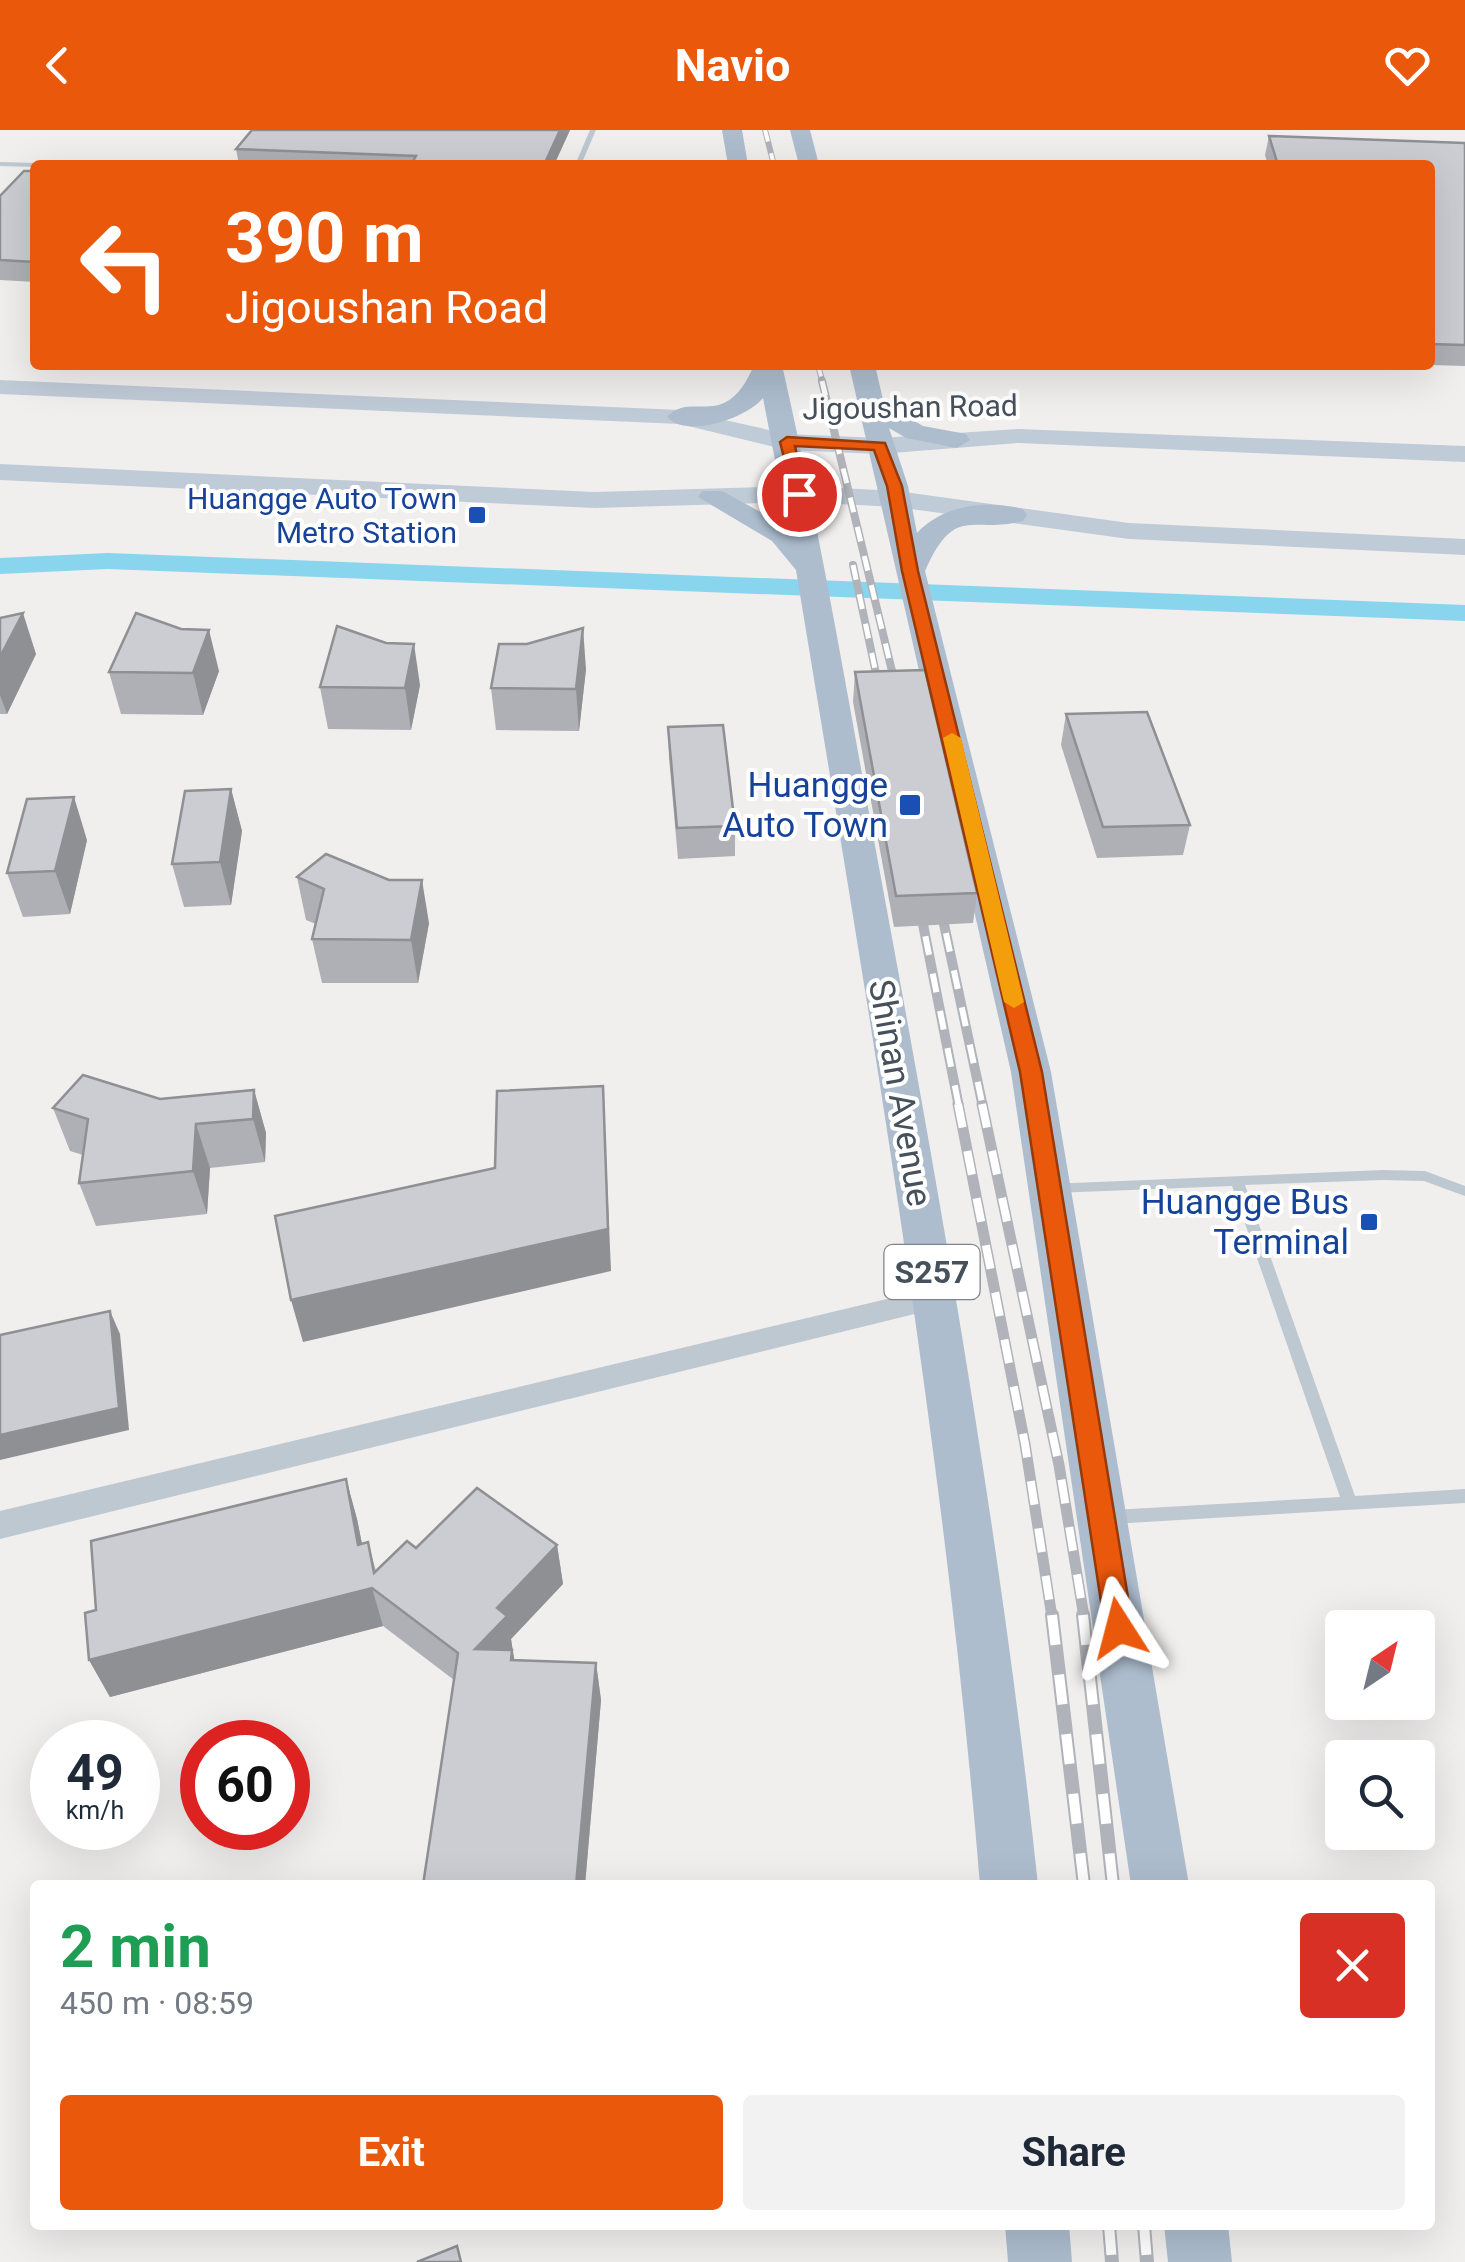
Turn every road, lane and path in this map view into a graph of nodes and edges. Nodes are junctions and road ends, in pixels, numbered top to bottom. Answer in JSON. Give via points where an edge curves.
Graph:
{"nodes":[{"id":1,"x":592,"y":130,"type":"edge"},
{"id":2,"x":732,"y":130,"type":"edge"},
{"id":3,"x":800,"y":130,"type":"edge"},
{"id":4,"x":580,"y":160,"type":"edge"},
{"id":5,"x":737,"y":160,"type":"edge"},
{"id":6,"x":808,"y":160,"type":"edge"},
{"id":7,"x":0,"y":164,"type":"edge"},
{"id":8,"x":30,"y":165,"type":"edge"},
{"id":9,"x":766,"y":370,"type":"edge"},
{"id":10,"x":769,"y":370,"type":"edge"},
{"id":11,"x":863,"y":370,"type":"edge"},
{"id":12,"x":0,"y":387,"type":"edge"},
{"id":13,"x":872,"y":408,"type":"junction"},
{"id":14,"x":680,"y":418,"type":"junction"},
{"id":15,"x":957,"y":440,"type":"junction"},
{"id":16,"x":787,"y":442,"type":"junction"},
{"id":17,"x":880,"y":446,"type":"junction"},
{"id":18,"x":1465,"y":454,"type":"edge"},
{"id":19,"x":0,"y":472,"type":"edge"},
{"id":20,"x":712,"y":497,"type":"junction"},
{"id":21,"x":801,"y":508,"type":"junction"},
{"id":22,"x":900,"y":513,"type":"junction"},
{"id":23,"x":1013,"y":515,"type":"junction"},
{"id":24,"x":1465,"y":547,"type":"edge"},
{"id":25,"x":811,"y":570,"type":"junction"},
{"id":26,"x":910,"y":571,"type":"junction"},
{"id":27,"x":1237,"y":1181,"type":"junction"},
{"id":28,"x":1050,"y":1188,"type":"junction"},
{"id":29,"x":1465,"y":1191,"type":"edge"},
{"id":30,"x":937,"y":1298,"type":"junction"},
{"id":31,"x":1465,"y":1496,"type":"edge"},
{"id":32,"x":1350,"y":1503,"type":"junction"},
{"id":33,"x":1102,"y":1518,"type":"junction"},
{"id":34,"x":0,"y":1525,"type":"edge"},
{"id":35,"x":1008,"y":1880,"type":"edge"},
{"id":36,"x":1159,"y":1880,"type":"edge"},
{"id":37,"x":1037,"y":2230,"type":"edge"},
{"id":38,"x":1197,"y":2230,"type":"edge"},
{"id":39,"x":1040,"y":2262,"type":"edge"},
{"id":40,"x":1200,"y":2262,"type":"edge"}],
"edges":[{"from":1,"to":4,"type":"lane"},
{"from":2,"to":5,"type":"main road"},
{"from":3,"to":6,"type":"main road"},
{"from":7,"to":8,"type":"lane"},
{"from":9,"to":14,"type":"main road","via":[[748,403]]},
{"from":10,"to":16,"type":"main road","name":"Shinan Avenue","number":"S257"},
{"from":11,"to":13,"type":"main road"},
{"from":12,"to":14,"type":"main road","name":"Jigoushan Road"},
{"from":13,"to":15,"type":"main road","via":[[897,425]]},
{"from":13,"to":17,"type":"main road"},
{"from":14,"to":16,"type":"main road","name":"Jigoushan Road"},
{"from":15,"to":17,"type":"main road","name":"Jigoushan Road"},
{"from":15,"to":18,"type":"main road","name":"Jigoushan Road","via":[[1018,436]]},
{"from":16,"to":17,"type":"main road","name":"Jigoushan Road"},
{"from":16,"to":21,"type":"main road","name":"Shinan Avenue","number":"S257"},
{"from":17,"to":22,"type":"main road"},
{"from":19,"to":20,"type":"main road","via":[[595,500]]},
{"from":20,"to":21,"type":"main road"},
{"from":20,"to":25,"type":"main road","via":[[760,520],[800,552]]},
{"from":21,"to":22,"type":"main road"},
{"from":21,"to":25,"type":"main road","name":"Shinan Avenue","number":"S257"},
{"from":22,"to":23,"type":"main road"},
{"from":22,"to":26,"type":"main road"},
{"from":23,"to":24,"type":"main road","via":[[1130,531]]},
{"from":23,"to":26,"type":"main road","via":[[974,513],[942,523],[921,544]]},
{"from":25,"to":30,"type":"main road","name":"Shinan Avenue","number":"S257"},
{"from":26,"to":28,"type":"main road","via":[[1031,1072]]},
{"from":27,"to":28,"type":"lane"},
{"from":27,"to":29,"type":"lane","via":[[1426,1176]]},
{"from":27,"to":32,"type":"lane"},
{"from":28,"to":33,"type":"main road"},
{"from":30,"to":34,"type":"street"},
{"from":30,"to":35,"type":"main road","name":"Shinan Avenue","number":"S257"},
{"from":31,"to":32,"type":"lane"},
{"from":32,"to":33,"type":"lane"},
{"from":33,"to":36,"type":"main road"},
{"from":37,"to":39,"type":"main road"},
{"from":38,"to":40,"type":"main road"}]}
